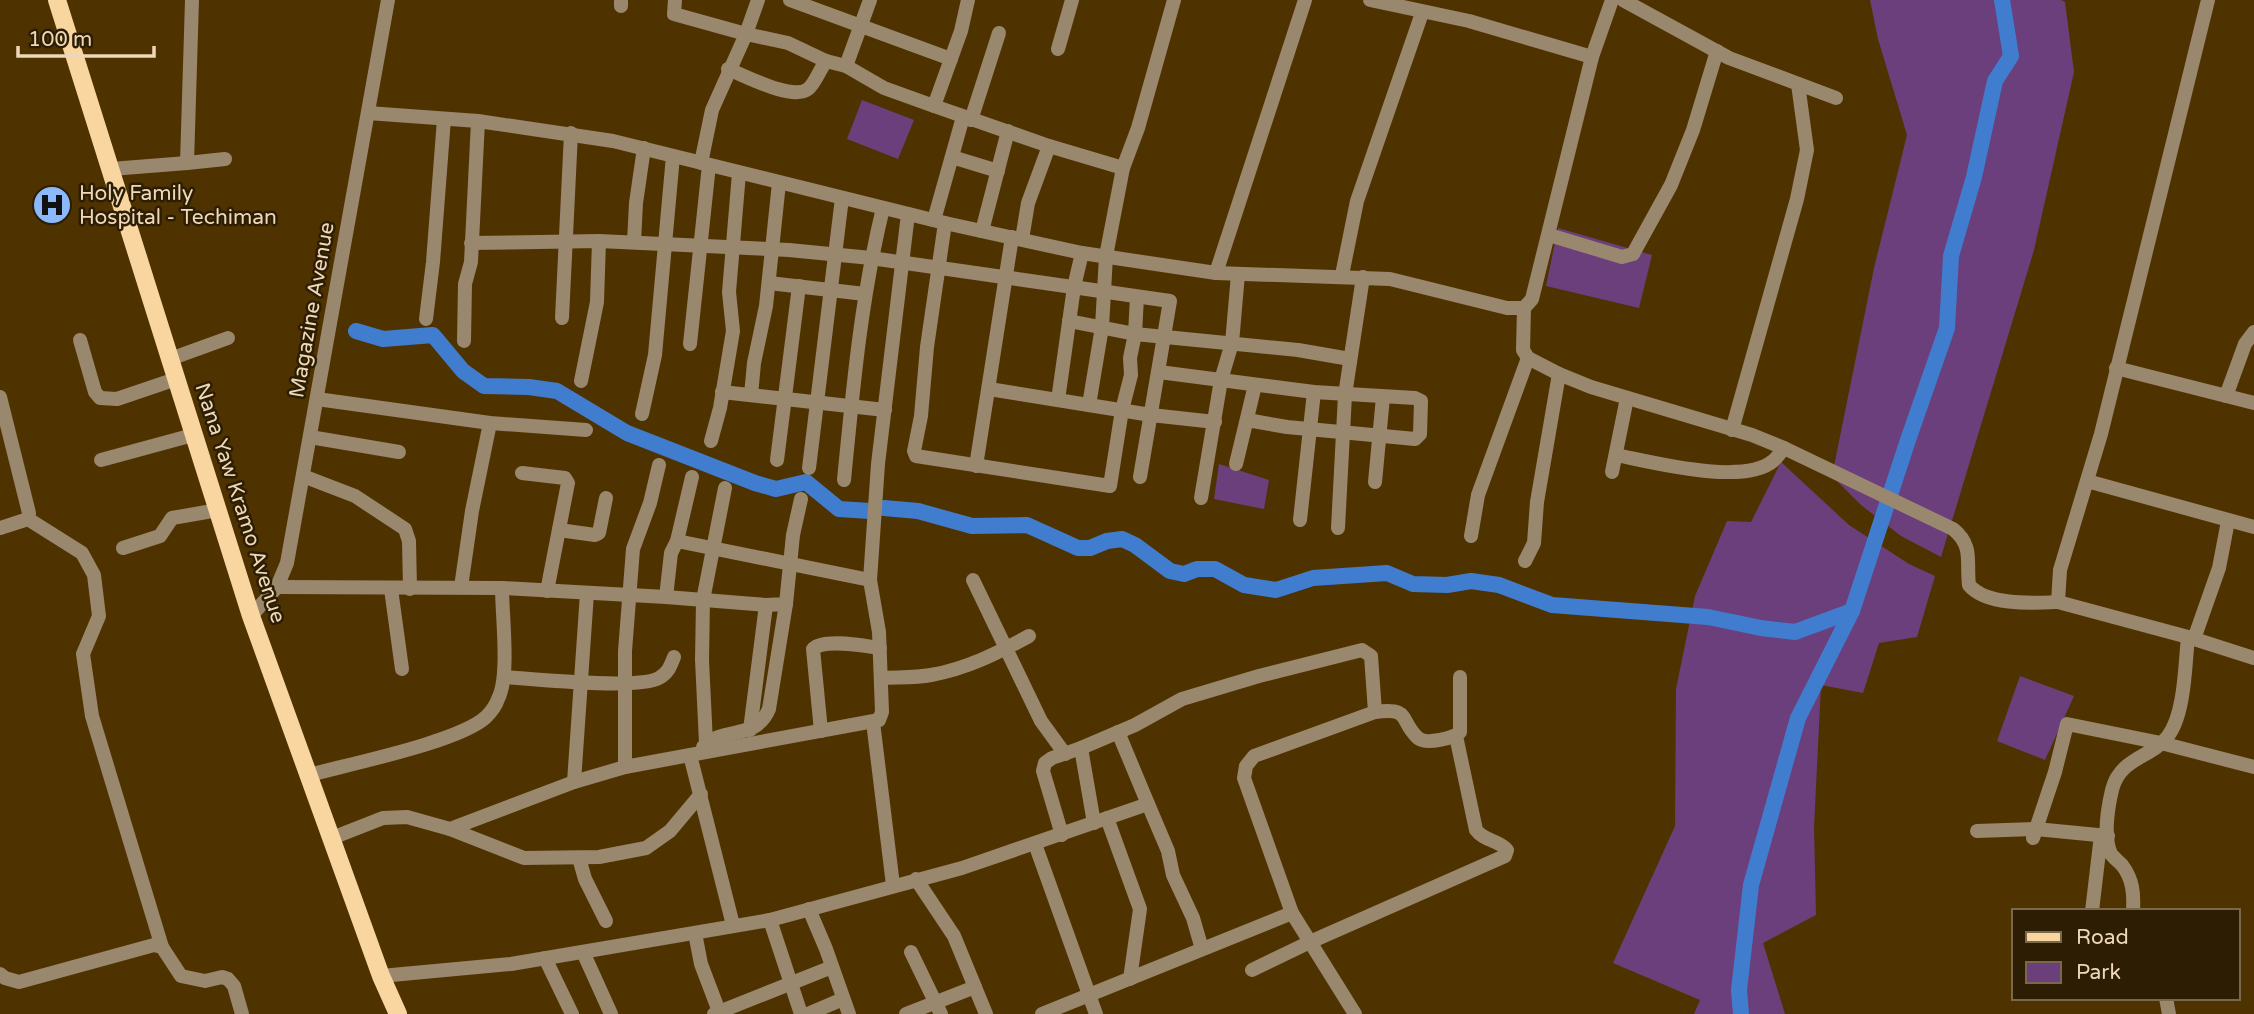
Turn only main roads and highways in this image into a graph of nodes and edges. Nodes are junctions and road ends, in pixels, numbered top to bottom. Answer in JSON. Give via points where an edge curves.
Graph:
{"nodes":[{"id":1,"x":57,"y":0,"type":"edge"},
{"id":2,"x":398,"y":1014,"type":"edge"}],
"edges":[{"from":1,"to":2,"type":"main road","name":"Nana Yaw Kramo Avenue","via":[[251,616]]}]}
